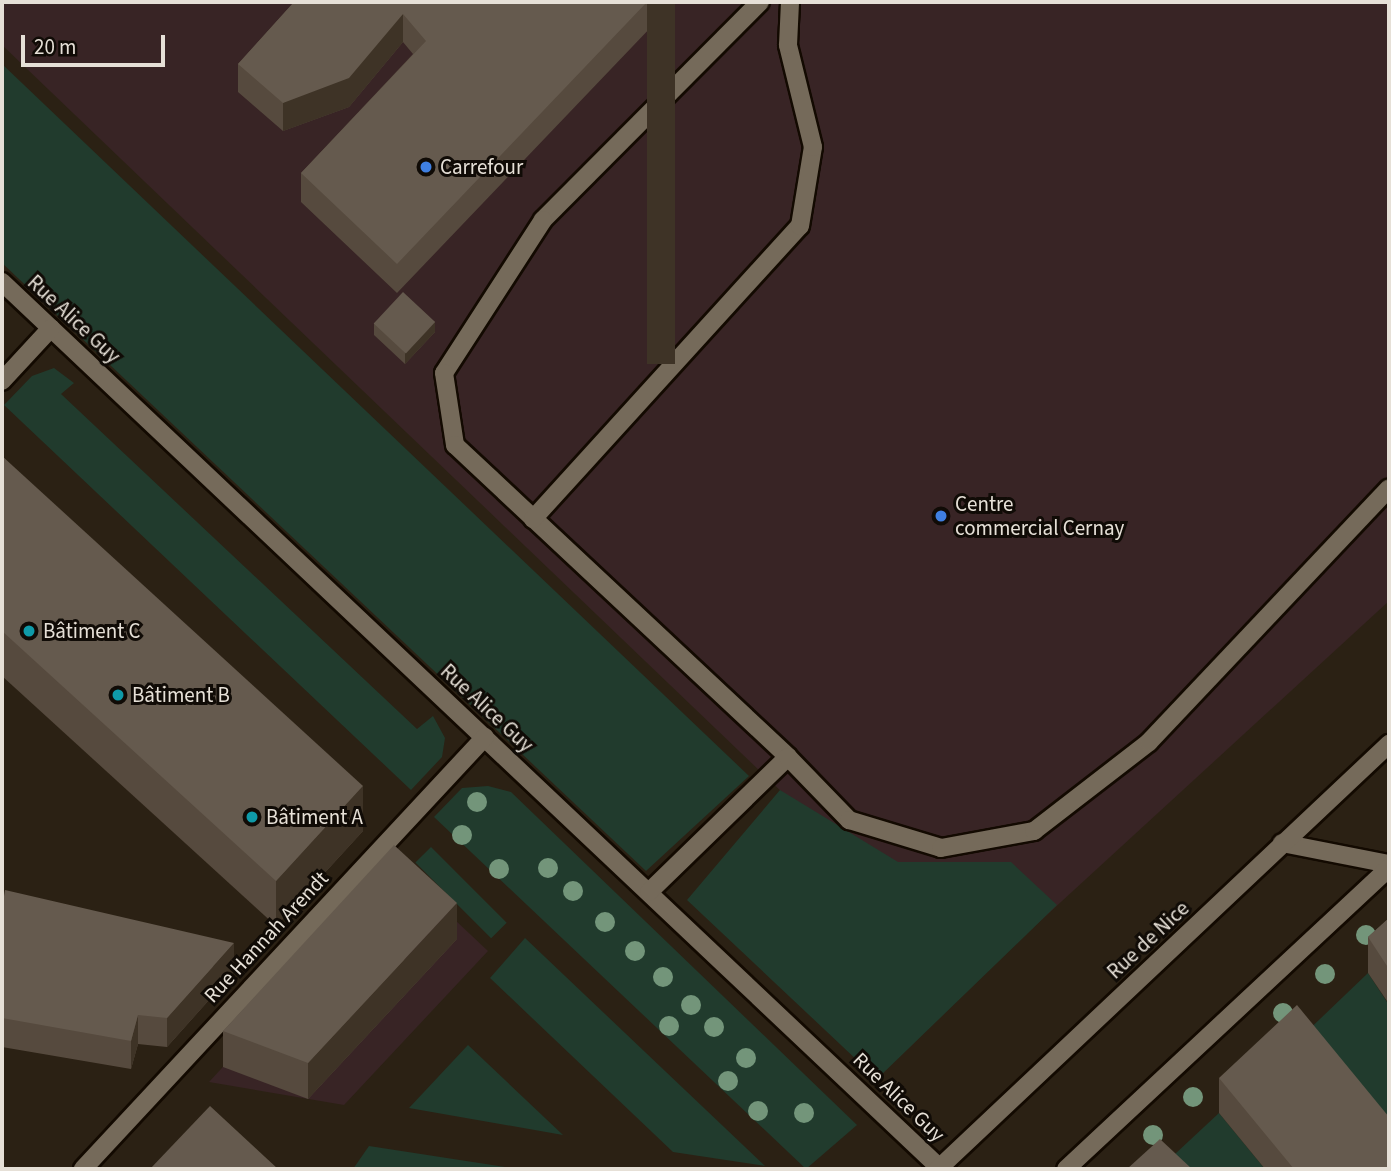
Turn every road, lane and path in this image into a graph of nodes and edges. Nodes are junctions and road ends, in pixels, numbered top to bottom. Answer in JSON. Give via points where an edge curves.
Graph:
{"nodes":[{"id":1,"x":760,"y":2,"type":"edge"},
{"id":2,"x":790,"y":2,"type":"edge"},
{"id":3,"x":2,"y":282,"type":"edge"},
{"id":4,"x":51,"y":328,"type":"junction"},
{"id":5,"x":2,"y":381,"type":"edge"},
{"id":6,"x":1389,"y":488,"type":"edge"},
{"id":7,"x":533,"y":519,"type":"junction"},
{"id":8,"x":485,"y":737,"type":"junction"},
{"id":9,"x":1389,"y":744,"type":"edge"},
{"id":10,"x":788,"y":757,"type":"junction"},
{"id":11,"x":1282,"y":843,"type":"junction"},
{"id":12,"x":1389,"y":866,"type":"edge"},
{"id":13,"x":649,"y":892,"type":"junction"},
{"id":14,"x":939,"y":1168,"type":"edge"},
{"id":15,"x":82,"y":1169,"type":"edge"},
{"id":16,"x":1066,"y":1169,"type":"edge"}],
"edges":[{"from":1,"to":7,"type":"street","via":[[543,220],[444,373],[455,445]]},
{"from":2,"to":7,"type":"street","via":[[788,45],[813,147],[800,226]]},
{"from":3,"to":4,"type":"street","name":"Rue Alice Guy"},
{"from":4,"to":5,"type":"street"},
{"from":4,"to":8,"type":"street","name":"Rue Alice Guy"},
{"from":6,"to":10,"type":"street","via":[[1149,742],[1034,831],[940,848],[849,820]]},
{"from":7,"to":10,"type":"street"},
{"from":8,"to":13,"type":"street","name":"Rue Alice Guy"},
{"from":8,"to":15,"type":"street","name":"Rue Hannah Arendt"},
{"from":9,"to":11,"type":"street","name":"Rue de Nice"},
{"from":10,"to":13,"type":"street"},
{"from":11,"to":12,"type":"street"},
{"from":11,"to":14,"type":"street","name":"Rue de Nice"},
{"from":12,"to":16,"type":"street"},
{"from":13,"to":14,"type":"street","name":"Rue Alice Guy"}]}
